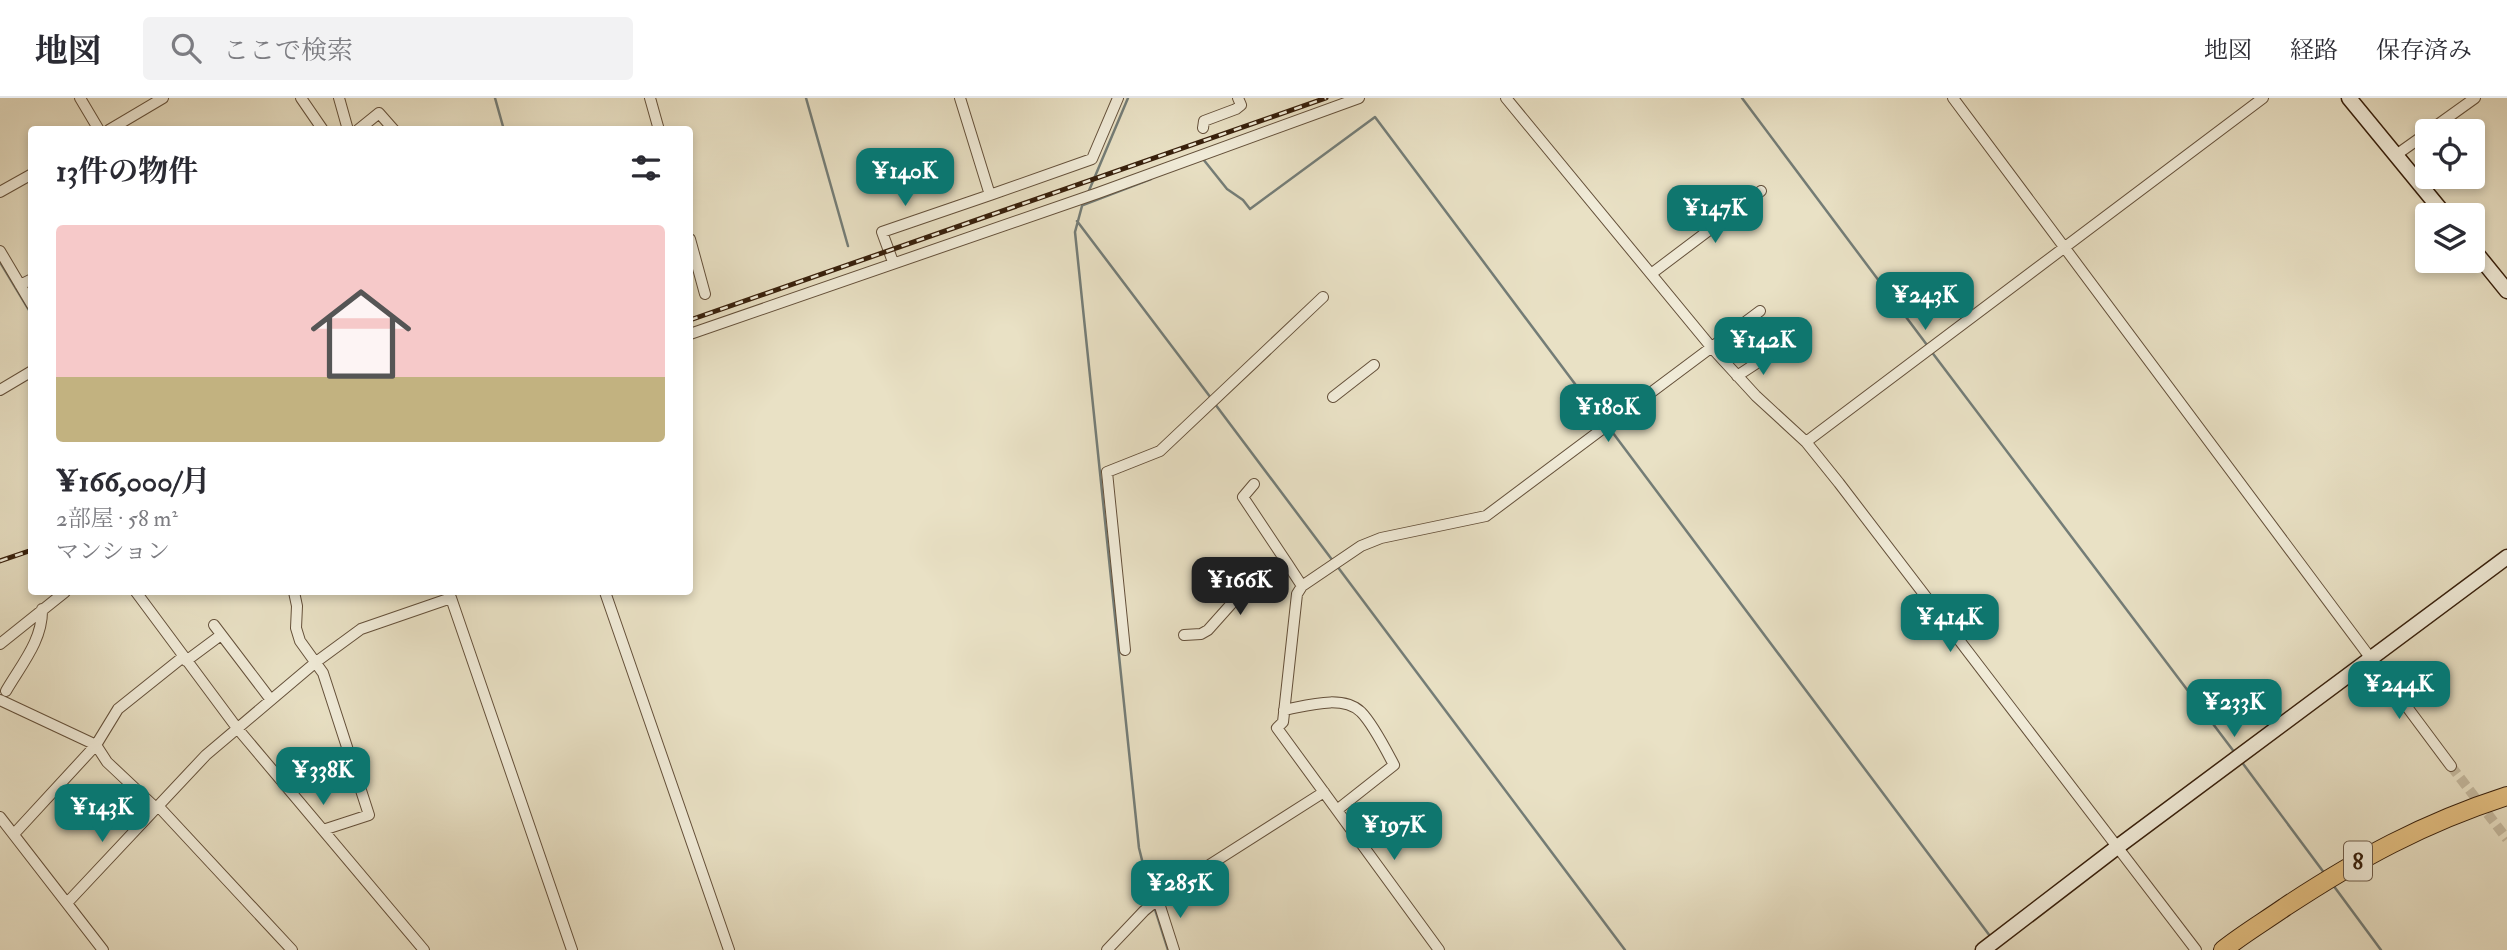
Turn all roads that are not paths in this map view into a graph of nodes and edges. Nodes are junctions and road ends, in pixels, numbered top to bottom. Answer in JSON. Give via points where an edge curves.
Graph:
{"nodes":[{"id":1,"x":80,"y":98,"type":"edge"},
{"id":2,"x":163,"y":98,"type":"edge"},
{"id":3,"x":301,"y":98,"type":"edge"},
{"id":4,"x":339,"y":98,"type":"edge"},
{"id":5,"x":650,"y":98,"type":"edge"},
{"id":6,"x":960,"y":98,"type":"edge"},
{"id":7,"x":1118,"y":98,"type":"edge"},
{"id":8,"x":1238,"y":98,"type":"edge"},
{"id":9,"x":1359,"y":98,"type":"edge"},
{"id":10,"x":1506,"y":98,"type":"edge"},
{"id":11,"x":1954,"y":98,"type":"edge"},
{"id":12,"x":2263,"y":98,"type":"edge"},
{"id":13,"x":2350,"y":98,"type":"edge"},
{"id":14,"x":2475,"y":98,"type":"edge"},
{"id":15,"x":2446,"y":119,"type":"edge"},
{"id":16,"x":97,"y":126,"type":"edge"},
{"id":17,"x":116,"y":126,"type":"edge"},
{"id":18,"x":320,"y":126,"type":"edge"},
{"id":19,"x":347,"y":126,"type":"edge"},
{"id":20,"x":363,"y":126,"type":"edge"},
{"id":21,"x":390,"y":126,"type":"edge"},
{"id":22,"x":658,"y":126,"type":"edge"},
{"id":23,"x":1203,"y":128,"type":"dead end"},
{"id":24,"x":2415,"y":141,"type":"edge"},
{"id":25,"x":2396,"y":155,"type":"junction"},
{"id":26,"x":28,"y":176,"type":"edge"},
{"id":27,"x":1760,"y":191,"type":"dead end"},
{"id":28,"x":0,"y":192,"type":"edge"},
{"id":29,"x":990,"y":195,"type":"junction"},
{"id":30,"x":2435,"y":203,"type":"edge"},
{"id":31,"x":2063,"y":247,"type":"junction"},
{"id":32,"x":693,"y":250,"type":"edge"},
{"id":33,"x":0,"y":251,"type":"edge"},
{"id":34,"x":893,"y":262,"type":"junction"},
{"id":35,"x":2485,"y":264,"type":"edge"},
{"id":36,"x":1651,"y":274,"type":"junction"},
{"id":37,"x":28,"y":281,"type":"edge"},
{"id":38,"x":20,"y":285,"type":"junction"},
{"id":39,"x":2507,"y":291,"type":"edge"},
{"id":40,"x":705,"y":294,"type":"dead end"},
{"id":41,"x":1323,"y":297,"type":"dead end"},
{"id":42,"x":28,"y":298,"type":"edge"},
{"id":43,"x":1760,"y":311,"type":"dead end"},
{"id":44,"x":693,"y":333,"type":"edge"},
{"id":45,"x":1712,"y":348,"type":"junction"},
{"id":46,"x":1772,"y":353,"type":"dead end"},
{"id":47,"x":1374,"y":365,"type":"dead end"},
{"id":48,"x":28,"y":373,"type":"edge"},
{"id":49,"x":1737,"y":376,"type":"junction"},
{"id":50,"x":0,"y":390,"type":"edge"},
{"id":51,"x":1333,"y":397,"type":"dead end"},
{"id":52,"x":1806,"y":442,"type":"junction"},
{"id":53,"x":1254,"y":484,"type":"dead end"},
{"id":54,"x":2507,"y":557,"type":"edge"},
{"id":55,"x":1287,"y":564,"type":"junction"},
{"id":56,"x":1302,"y":586,"type":"junction"},
{"id":57,"x":61,"y":595,"type":"edge"},
{"id":58,"x":138,"y":595,"type":"edge"},
{"id":59,"x":295,"y":595,"type":"edge"},
{"id":60,"x":450,"y":595,"type":"edge"},
{"id":61,"x":606,"y":595,"type":"edge"},
{"id":62,"x":42,"y":609,"type":"junction"},
{"id":63,"x":214,"y":625,"type":"dead end"},
{"id":64,"x":222,"y":635,"type":"junction"},
{"id":65,"x":1184,"y":635,"type":"dead end"},
{"id":66,"x":0,"y":644,"type":"edge"},
{"id":67,"x":1125,"y":650,"type":"dead end"},
{"id":68,"x":2372,"y":658,"type":"junction"},
{"id":69,"x":185,"y":659,"type":"junction"},
{"id":70,"x":316,"y":662,"type":"junction"},
{"id":71,"x":3,"y":695,"type":"edge"},
{"id":72,"x":271,"y":700,"type":"junction"},
{"id":73,"x":1284,"y":710,"type":"junction"},
{"id":74,"x":237,"y":728,"type":"junction"},
{"id":75,"x":96,"y":746,"type":"junction"},
{"id":76,"x":2451,"y":766,"type":"tunnel mouth"},
{"id":77,"x":1324,"y":792,"type":"junction"},
{"id":78,"x":2507,"y":796,"type":"edge"},
{"id":79,"x":158,"y":808,"type":"junction"},
{"id":80,"x":1337,"y":810,"type":"junction"},
{"id":81,"x":0,"y":817,"type":"edge"},
{"id":82,"x":323,"y":831,"type":"junction"},
{"id":83,"x":14,"y":834,"type":"junction"},
{"id":84,"x":2116,"y":848,"type":"junction"},
{"id":85,"x":1158,"y":900,"type":"junction"},
{"id":86,"x":67,"y":903,"type":"junction"},
{"id":87,"x":103,"y":950,"type":"edge"},
{"id":88,"x":292,"y":950,"type":"edge"},
{"id":89,"x":424,"y":950,"type":"edge"},
{"id":90,"x":572,"y":950,"type":"edge"},
{"id":91,"x":729,"y":950,"type":"edge"},
{"id":92,"x":1107,"y":950,"type":"edge"},
{"id":93,"x":1174,"y":950,"type":"edge"},
{"id":94,"x":1439,"y":950,"type":"edge"},
{"id":95,"x":1983,"y":950,"type":"edge"},
{"id":96,"x":2196,"y":950,"type":"edge"},
{"id":97,"x":2223,"y":950,"type":"edge"}],
"edges":[{"from":1,"to":16,"type":"street"},
{"from":2,"to":17,"type":"street"},
{"from":3,"to":18,"type":"street"},
{"from":4,"to":19,"type":"street"},
{"from":5,"to":22,"type":"street"},
{"from":6,"to":29,"type":"street"},
{"from":7,"to":29,"type":"street","via":[[1092,159]]},
{"from":8,"to":23,"type":"street","via":[[1241,105],[1205,121]]},
{"from":9,"to":34,"type":"street"},
{"from":10,"to":36,"type":"street"},
{"from":11,"to":31,"type":"street"},
{"from":12,"to":31,"type":"street"},
{"from":13,"to":25,"type":"street"},
{"from":14,"to":15,"type":"street"},
{"from":20,"to":21,"type":"street","via":[[379,113]]},
{"from":24,"to":25,"type":"street"},
{"from":25,"to":30,"type":"street"},
{"from":26,"to":28,"type":"street"},
{"from":27,"to":36,"type":"street"},
{"from":29,"to":34,"type":"street","via":[[882,232]]},
{"from":31,"to":52,"type":"street"},
{"from":31,"to":68,"type":"street"},
{"from":32,"to":40,"type":"street"},
{"from":33,"to":38,"type":"street"},
{"from":34,"to":44,"type":"street"},
{"from":35,"to":39,"type":"street"},
{"from":36,"to":45,"type":"street"},
{"from":37,"to":38,"type":"street"},
{"from":38,"to":42,"type":"street"},
{"from":41,"to":67,"type":"street","via":[[1160,451],[1107,472]]},
{"from":43,"to":45,"type":"street"},
{"from":45,"to":49,"type":"street"},
{"from":45,"to":56,"type":"street","via":[[1486,516],[1381,538],[1361,546]]},
{"from":46,"to":49,"type":"street"},
{"from":47,"to":51,"type":"street"},
{"from":48,"to":50,"type":"street"},
{"from":49,"to":52,"type":"street"},
{"from":52,"to":84,"type":"street"},
{"from":53,"to":55,"type":"street","via":[[1243,497]]},
{"from":54,"to":68,"type":"street"},
{"from":55,"to":56,"type":"street"},
{"from":55,"to":65,"type":"street","via":[[1257,579],[1208,630]]},
{"from":56,"to":73,"type":"street","via":[[1297,594]]},
{"from":57,"to":62,"type":"street"},
{"from":58,"to":69,"type":"street"},
{"from":59,"to":70,"type":"street","via":[[300,641]]},
{"from":60,"to":70,"type":"street","via":[[361,629]]},
{"from":60,"to":90,"type":"street"},
{"from":61,"to":91,"type":"street"},
{"from":62,"to":66,"type":"street"},
{"from":62,"to":71,"type":"street","via":[[37,638]]},
{"from":63,"to":64,"type":"street"},
{"from":64,"to":69,"type":"street"},
{"from":64,"to":72,"type":"street"},
{"from":68,"to":76,"type":"street"},
{"from":68,"to":84,"type":"street"},
{"from":69,"to":74,"type":"street"},
{"from":69,"to":75,"type":"street","via":[[118,709]]},
{"from":70,"to":72,"type":"street"},
{"from":70,"to":82,"type":"street","via":[[369,815]]},
{"from":71,"to":75,"type":"street"},
{"from":72,"to":74,"type":"street"},
{"from":73,"to":77,"type":"street","via":[[1277,728]]},
{"from":73,"to":80,"type":"street","via":[[1319,703],[1360,711],[1394,765]]},
{"from":74,"to":79,"type":"street"},
{"from":74,"to":82,"type":"street"},
{"from":75,"to":79,"type":"street","via":[[107,762]]},
{"from":75,"to":83,"type":"street"},
{"from":77,"to":80,"type":"street"},
{"from":77,"to":85,"type":"street"},
{"from":78,"to":97,"type":"highway","number":"8","via":[[2383,846]]},
{"from":79,"to":86,"type":"street"},
{"from":79,"to":88,"type":"street"},
{"from":80,"to":94,"type":"street"},
{"from":81,"to":83,"type":"street"},
{"from":82,"to":89,"type":"street"},
{"from":83,"to":86,"type":"street"},
{"from":84,"to":95,"type":"street"},
{"from":84,"to":96,"type":"street"},
{"from":85,"to":92,"type":"street"},
{"from":85,"to":93,"type":"street"},
{"from":86,"to":87,"type":"street"}]}
